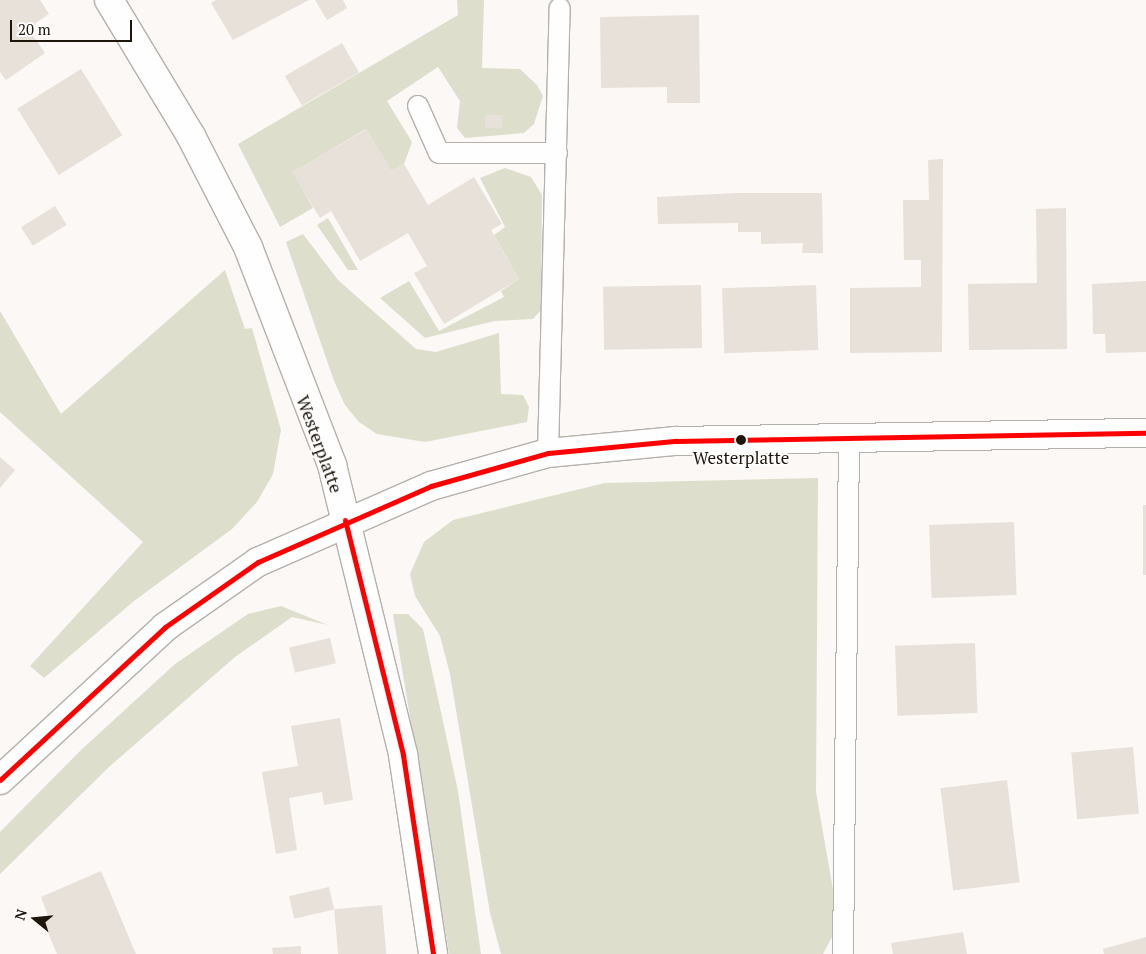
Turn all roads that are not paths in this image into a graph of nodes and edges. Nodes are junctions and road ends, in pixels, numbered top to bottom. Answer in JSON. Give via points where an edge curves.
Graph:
{"nodes":[{"id":1,"x":109,"y":0,"type":"edge"},
{"id":2,"x":560,"y":8,"type":"dead end"},
{"id":3,"x":418,"y":106,"type":"dead end"},
{"id":4,"x":557,"y":153,"type":"junction"},
{"id":5,"x":1146,"y":433,"type":"edge"},
{"id":6,"x":849,"y":438,"type":"junction"},
{"id":7,"x":548,"y":452,"type":"junction"},
{"id":8,"x":345,"y":520,"type":"junction"},
{"id":9,"x":0,"y":780,"type":"edge"},
{"id":10,"x":433,"y":954,"type":"edge"},
{"id":11,"x":843,"y":954,"type":"edge"}],
"edges":[{"from":1,"to":8,"type":"street","name":"Westerplatte","via":[[191,136],[248,247],[332,465]]},
{"from":2,"to":4,"type":"lane"},
{"from":3,"to":4,"type":"lane","via":[[439,153]]},
{"from":4,"to":7,"type":"lane"},
{"from":5,"to":6,"type":"street"},
{"from":6,"to":7,"type":"street","via":[[676,441]]},
{"from":6,"to":11,"type":"lane"},
{"from":7,"to":8,"type":"street","via":[[431,486]]},
{"from":8,"to":9,"type":"street","via":[[258,562],[165,627]]},
{"from":8,"to":10,"type":"street","name":"Westerplatte","via":[[403,755]]}]}
